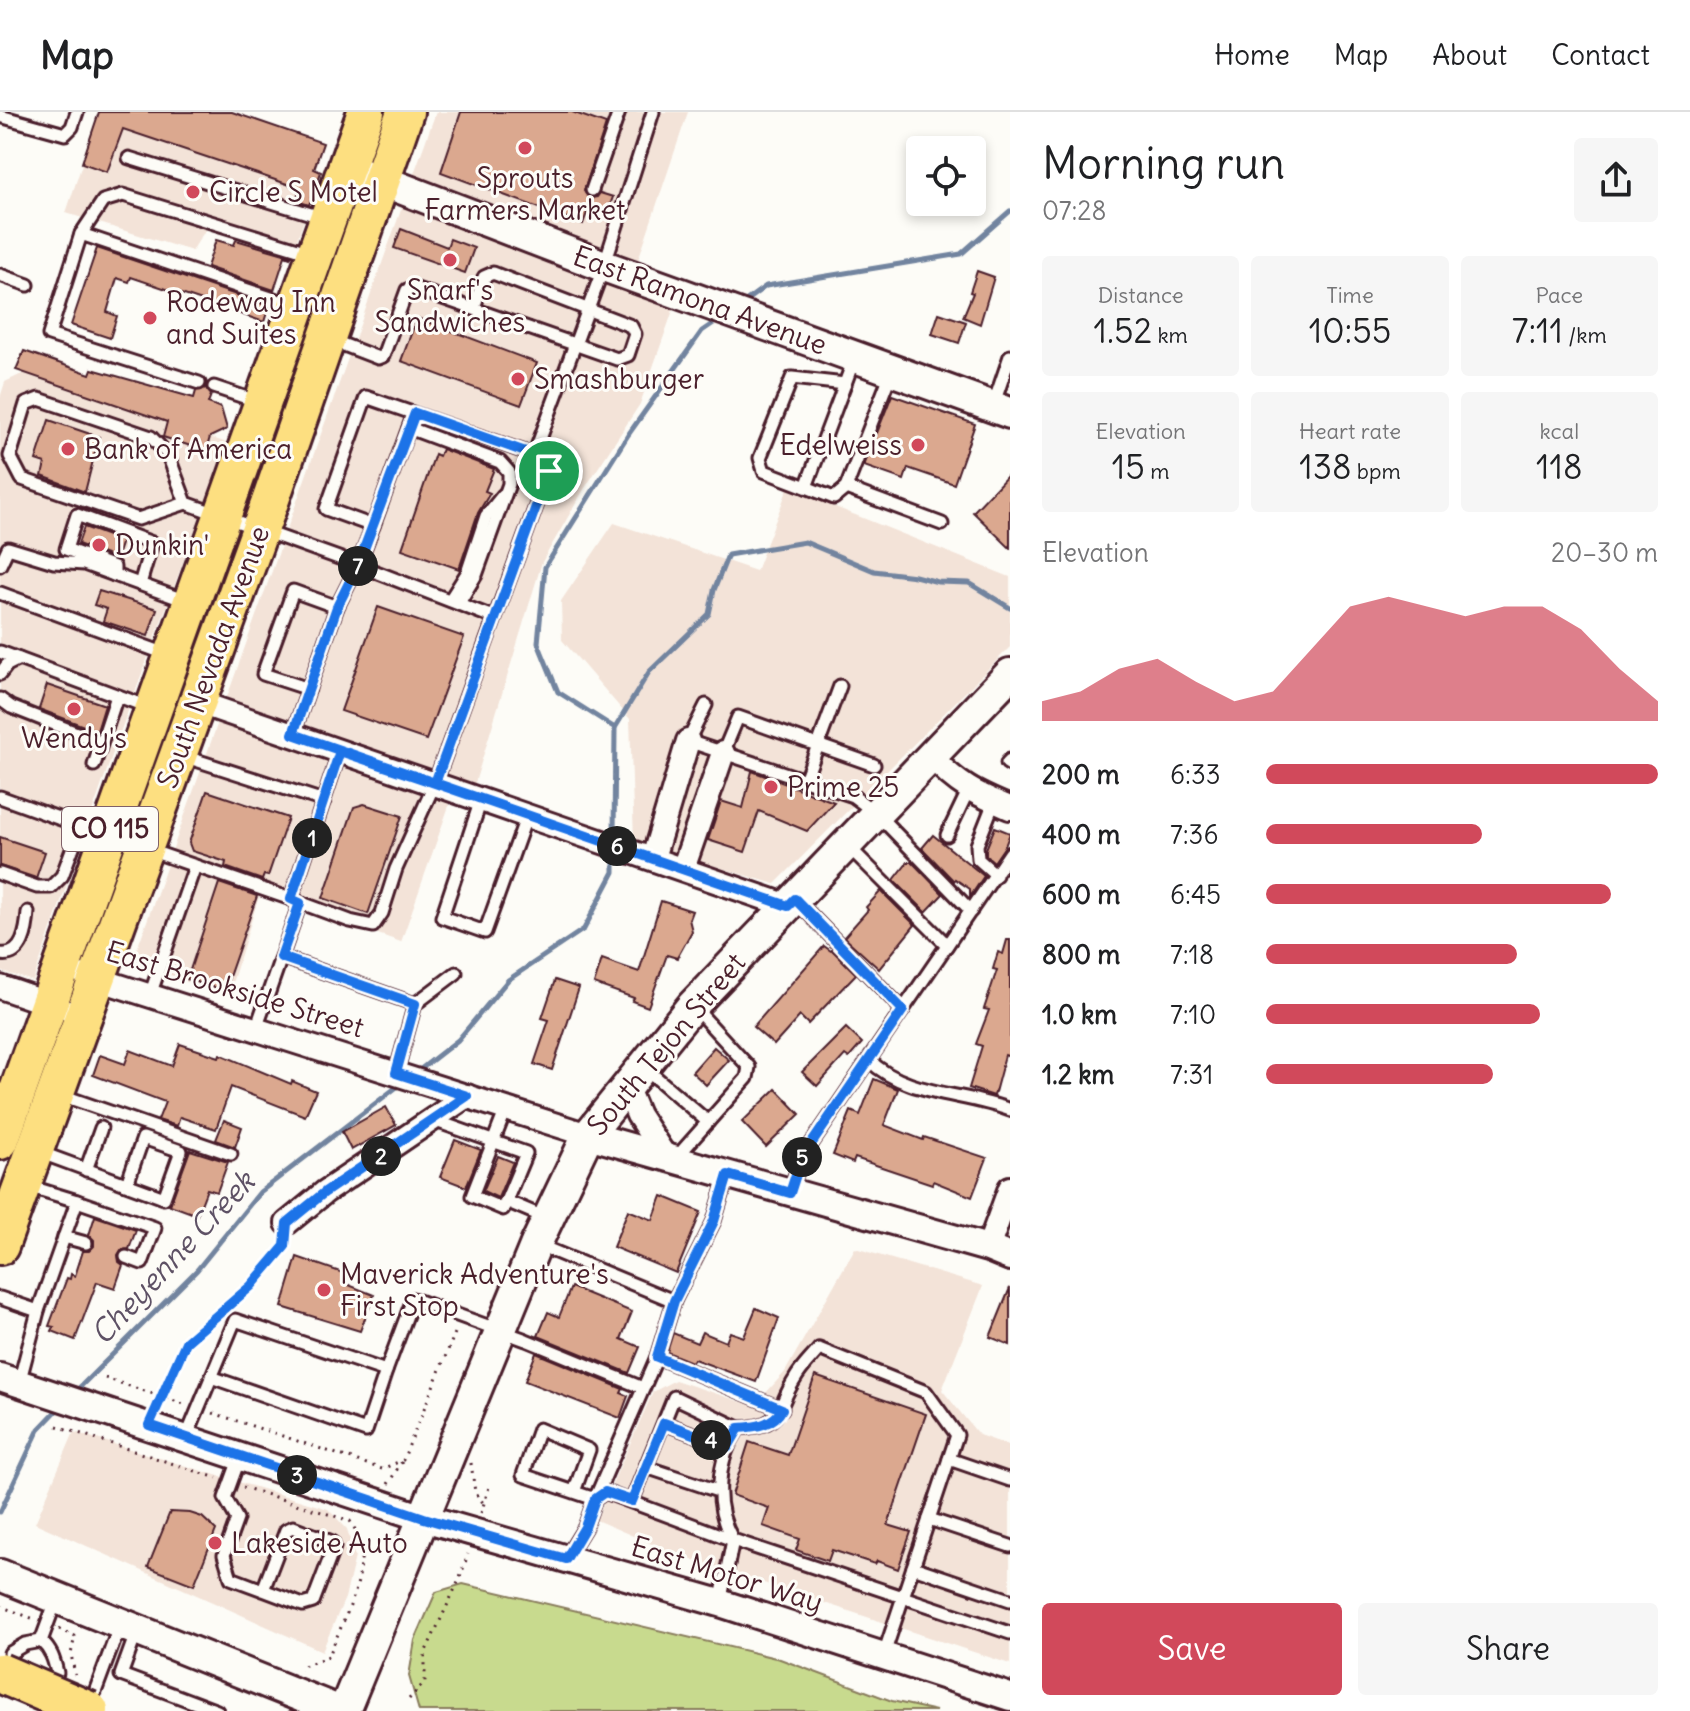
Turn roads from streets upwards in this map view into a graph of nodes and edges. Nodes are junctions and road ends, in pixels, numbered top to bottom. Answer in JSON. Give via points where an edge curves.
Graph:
{"nodes":[{"id":1,"x":366,"y":112,"type":"edge"},
{"id":2,"x":405,"y":112,"type":"edge"},
{"id":3,"x":347,"y":167,"type":"junction"},
{"id":4,"x":382,"y":181,"type":"junction"},
{"id":5,"x":1001,"y":410,"type":"edge"},
{"id":6,"x":191,"y":598,"type":"junction"},
{"id":7,"x":1010,"y":674,"type":"edge"},
{"id":8,"x":197,"y":702,"type":"junction"},
{"id":9,"x":152,"y":709,"type":"junction"},
{"id":10,"x":688,"y":741,"type":"road end"},
{"id":11,"x":723,"y":753,"type":"road end"},
{"id":12,"x":932,"y":757,"type":"junction"},
{"id":13,"x":1002,"y":805,"type":"edge"},
{"id":14,"x":150,"y":834,"type":"junction"},
{"id":15,"x":653,"y":858,"type":"junction"},
{"id":16,"x":683,"y":869,"type":"junction"},
{"id":17,"x":792,"y":902,"type":"junction"},
{"id":18,"x":61,"y":968,"type":"junction"},
{"id":19,"x":98,"y":979,"type":"junction"},
{"id":20,"x":0,"y":987,"type":"edge"},
{"id":21,"x":49,"y":1004,"type":"junction"},
{"id":22,"x":84,"y":1017,"type":"junction"},
{"id":23,"x":634,"y":1076,"type":"junction"},
{"id":24,"x":467,"y":1096,"type":"junction"},
{"id":25,"x":588,"y":1135,"type":"junction"},
{"id":26,"x":0,"y":1141,"type":"edge"},
{"id":27,"x":670,"y":1159,"type":"junction"},
{"id":28,"x":1010,"y":1188,"type":"edge"},
{"id":29,"x":287,"y":1223,"type":"road end"},
{"id":30,"x":0,"y":1246,"type":"edge"},
{"id":31,"x":999,"y":1252,"type":"edge"},
{"id":32,"x":20,"y":1383,"type":"edge"},
{"id":33,"x":424,"y":1518,"type":"junction"},
{"id":34,"x":8,"y":1578,"type":"edge"},
{"id":35,"x":5,"y":1663,"type":"edge"},
{"id":36,"x":1010,"y":1697,"type":"edge"},
{"id":37,"x":92,"y":1701,"type":"edge"},
{"id":38,"x":341,"y":1711,"type":"edge"}],
"edges":[{"from":1,"to":3,"type":"highway","name":"South Nevada Avenue","number":"CO 115"},
{"from":2,"to":4,"type":"highway","name":"South Nevada Avenue","number":"CO 115"},
{"from":3,"to":4,"type":"main road","name":"East Ramona Avenue"},
{"from":3,"to":6,"type":"highway","name":"South Nevada Avenue","number":"CO 115"},
{"from":4,"to":5,"type":"main road","name":"East Ramona Avenue","via":[[752,319],[850,370],[892,370]]},
{"from":4,"to":8,"type":"highway","name":"South Nevada Avenue","number":"CO 115"},
{"from":6,"to":8,"type":"highway","via":[[199,631],[185,667]]},
{"from":6,"to":9,"type":"highway","name":"South Nevada Avenue","number":"CO 115"},
{"from":7,"to":12,"type":"main road","name":"South Tejon Street"},
{"from":8,"to":14,"type":"highway","name":"South Nevada Avenue","number":"CO 115"},
{"from":8,"to":15,"type":"street"},
{"from":9,"to":14,"type":"highway","via":[[166,716],[167,728],[145,790]]},
{"from":9,"to":18,"type":"highway","name":"South Nevada Avenue","number":"CO 115","via":[[94,831]]},
{"from":10,"to":15,"type":"street"},
{"from":11,"to":16,"type":"street"},
{"from":12,"to":13,"type":"street","via":[[968,791]]},
{"from":12,"to":17,"type":"main road","name":"South Tejon Street"},
{"from":14,"to":19,"type":"highway","name":"South Nevada Avenue","number":"CO 115"},
{"from":15,"to":16,"type":"street"},
{"from":16,"to":17,"type":"street"},
{"from":17,"to":23,"type":"main road","name":"South Tejon Street","via":[[692,1006]]},
{"from":18,"to":19,"type":"street","name":"East Brookside Street"},
{"from":18,"to":21,"type":"highway","name":"South Nevada Avenue","number":"CO 115"},
{"from":19,"to":22,"type":"highway","name":"South Nevada Avenue","number":"CO 115"},
{"from":19,"to":24,"type":"street","name":"East Brookside Street"},
{"from":20,"to":21,"type":"street"},
{"from":21,"to":22,"type":"street"},
{"from":21,"to":26,"type":"highway","name":"South Nevada Avenue","number":"CO 115"},
{"from":22,"to":30,"type":"highway","name":"South Nevada Avenue","number":"CO 115"},
{"from":23,"to":25,"type":"main road","name":"South Tejon Street"},
{"from":23,"to":27,"type":"street","via":[[638,1115]]},
{"from":24,"to":25,"type":"street","name":"East Brookside Street"},
{"from":24,"to":29,"type":"street"},
{"from":25,"to":27,"type":"street","name":"East Brookside Street"},
{"from":25,"to":33,"type":"main road","name":"South Tejon Street","via":[[542,1231]]},
{"from":27,"to":31,"type":"street","name":"East Brookside Street"},
{"from":28,"to":31,"type":"street"},
{"from":32,"to":33,"type":"street","name":"East Motor Way"},
{"from":33,"to":36,"type":"street","name":"East Motor Way","via":[[720,1603]]},
{"from":33,"to":38,"type":"main road","name":"South Tejon Street"},
{"from":34,"to":38,"type":"main road"},
{"from":35,"to":37,"type":"highway","bridge":true}]}
